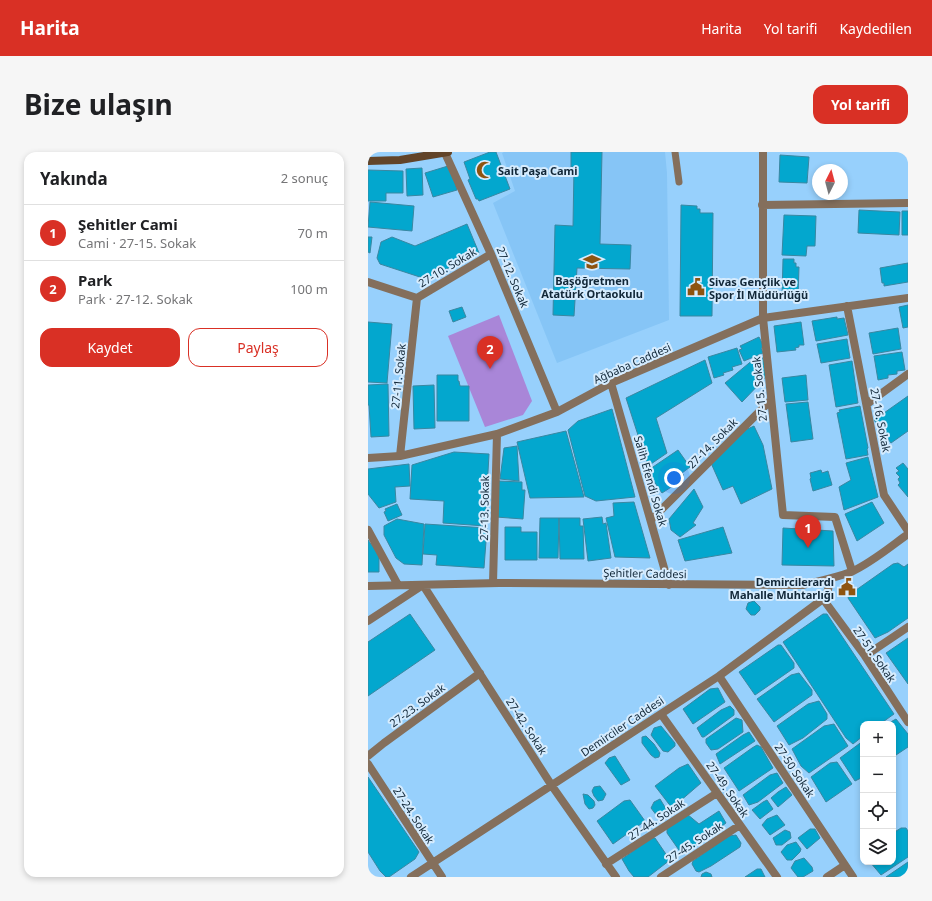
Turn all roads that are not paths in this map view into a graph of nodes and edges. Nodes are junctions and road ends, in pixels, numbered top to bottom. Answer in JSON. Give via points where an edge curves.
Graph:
{"nodes":[{"id":1,"x":446,"y":152,"type":"edge"},
{"id":2,"x":675,"y":152,"type":"edge"},
{"id":3,"x":763,"y":152,"type":"edge"},
{"id":4,"x":368,"y":161,"type":"edge"},
{"id":5,"x":679,"y":182,"type":"dead end"},
{"id":6,"x":908,"y":203,"type":"edge"},
{"id":7,"x":762,"y":205,"type":"junction"},
{"id":8,"x":491,"y":254,"type":"junction"},
{"id":9,"x":368,"y":282,"type":"edge"},
{"id":10,"x":417,"y":298,"type":"junction"},
{"id":11,"x":908,"y":298,"type":"edge"},
{"id":12,"x":847,"y":306,"type":"junction"},
{"id":13,"x":763,"y":318,"type":"junction"},
{"id":14,"x":908,"y":374,"type":"edge"},
{"id":15,"x":611,"y":383,"type":"junction"},
{"id":16,"x":771,"y":400,"type":"junction"},
{"id":17,"x":867,"y":404,"type":"junction"},
{"id":18,"x":557,"y":412,"type":"junction"},
{"id":19,"x":497,"y":434,"type":"junction"},
{"id":20,"x":400,"y":456,"type":"junction"},
{"id":21,"x":368,"y":458,"type":"edge"},
{"id":22,"x":651,"y":520,"type":"junction"},
{"id":23,"x":368,"y":530,"type":"edge"},
{"id":24,"x":908,"y":531,"type":"edge"},
{"id":25,"x":908,"y":534,"type":"edge"},
{"id":26,"x":852,"y":571,"type":"junction"},
{"id":27,"x":830,"y":579,"type":"junction"},
{"id":28,"x":493,"y":583,"type":"junction"},
{"id":29,"x":398,"y":585,"type":"junction"},
{"id":30,"x":423,"y":585,"type":"junction"},
{"id":31,"x":669,"y":585,"type":"junction"},
{"id":32,"x":368,"y":586,"type":"edge"},
{"id":33,"x":823,"y":599,"type":"junction"},
{"id":34,"x":368,"y":621,"type":"edge"},
{"id":35,"x":908,"y":628,"type":"edge"},
{"id":36,"x":864,"y":656,"type":"junction"},
{"id":37,"x":480,"y":673,"type":"junction"},
{"id":38,"x":719,"y":676,"type":"junction"},
{"id":39,"x":661,"y":714,"type":"junction"},
{"id":40,"x":908,"y":722,"type":"edge"},
{"id":41,"x":368,"y":756,"type":"edge"},
{"id":42,"x":368,"y":764,"type":"edge"},
{"id":43,"x":552,"y":786,"type":"junction"},
{"id":44,"x":717,"y":793,"type":"junction"},
{"id":45,"x":740,"y":825,"type":"junction"},
{"id":46,"x":432,"y":863,"type":"junction"},
{"id":47,"x":606,"y":864,"type":"junction"},
{"id":48,"x":845,"y":865,"type":"junction"},
{"id":49,"x":411,"y":877,"type":"edge"},
{"id":50,"x":442,"y":877,"type":"edge"},
{"id":51,"x":616,"y":877,"type":"edge"},
{"id":52,"x":661,"y":877,"type":"edge"},
{"id":53,"x":777,"y":877,"type":"edge"},
{"id":54,"x":827,"y":877,"type":"edge"},
{"id":55,"x":853,"y":877,"type":"edge"}],
"edges":[{"from":1,"to":4,"type":"street","via":[[400,160]]},
{"from":1,"to":8,"type":"street","name":"27-12. Sokak"},
{"from":2,"to":5,"type":"lane"},
{"from":3,"to":7,"type":"street","name":"27-15. Sokak"},
{"from":6,"to":7,"type":"street"},
{"from":7,"to":13,"type":"street","name":"27-15. Sokak"},
{"from":8,"to":10,"type":"street","name":"27-10. Sokak"},
{"from":8,"to":18,"type":"street","name":"27-12. Sokak"},
{"from":9,"to":10,"type":"street","name":"27-10. Sokak"},
{"from":10,"to":20,"type":"street","name":"27-11. Sokak"},
{"from":11,"to":12,"type":"street","name":"Ağbaba Caddesi"},
{"from":12,"to":13,"type":"street","name":"Ağbaba Caddesi"},
{"from":12,"to":17,"type":"street","name":"27-16. Sokak"},
{"from":13,"to":15,"type":"street","name":"Ağbaba Caddesi"},
{"from":13,"to":16,"type":"street","name":"27-15. Sokak"},
{"from":14,"to":17,"type":"street"},
{"from":15,"to":18,"type":"street","name":"Ağbaba Caddesi"},
{"from":15,"to":22,"type":"street","name":"Salih Efendi Sokak"},
{"from":16,"to":22,"type":"street","name":"27-14. Sokak"},
{"from":16,"to":26,"type":"street","name":"27-15. Sokak","via":[[783,515],[835,518]]},
{"from":17,"to":24,"type":"street","name":"27-16. Sokak","via":[[884,495]]},
{"from":18,"to":19,"type":"street","name":"Ağbaba Caddesi"},
{"from":19,"to":20,"type":"street","name":"Ağbaba Caddesi"},
{"from":19,"to":28,"type":"street","name":"27-13. Sokak"},
{"from":20,"to":21,"type":"street","name":"Ağbaba Caddesi"},
{"from":22,"to":31,"type":"street","name":"Salih Efendi Sokak"},
{"from":23,"to":29,"type":"street"},
{"from":25,"to":26,"type":"street","name":"Şehitler Caddesi"},
{"from":26,"to":27,"type":"street","name":"Şehitler Caddesi"},
{"from":27,"to":31,"type":"street","name":"Şehitler Caddesi","via":[[803,585]]},
{"from":27,"to":33,"type":"street"},
{"from":28,"to":30,"type":"street","name":"Şehitler Caddesi"},
{"from":28,"to":31,"type":"street","name":"Şehitler Caddesi"},
{"from":29,"to":30,"type":"street","name":"Şehitler Caddesi"},
{"from":29,"to":32,"type":"street","name":"Şehitler Caddesi"},
{"from":30,"to":34,"type":"street"},
{"from":30,"to":37,"type":"street","name":"27-42. Sokak"},
{"from":33,"to":36,"type":"street","name":"27-51. Sokak"},
{"from":33,"to":38,"type":"street","name":"Demirciler Caddesi"},
{"from":35,"to":36,"type":"street"},
{"from":36,"to":40,"type":"street","name":"27-51. Sokak"},
{"from":37,"to":41,"type":"street","name":"27-23. Sokak"},
{"from":37,"to":43,"type":"street","name":"27-42. Sokak"},
{"from":38,"to":39,"type":"street","name":"Demirciler Caddesi"},
{"from":38,"to":48,"type":"street","name":"27-50 Sokak"},
{"from":39,"to":43,"type":"street","name":"Demirciler Caddesi"},
{"from":39,"to":44,"type":"street","name":"27-49. Sokak"},
{"from":42,"to":46,"type":"street","name":"27-24. Sokak"},
{"from":43,"to":46,"type":"street","name":"Demirciler Caddesi"},
{"from":43,"to":47,"type":"street","name":"27-42. Sokak"},
{"from":44,"to":45,"type":"street","name":"27-49. Sokak"},
{"from":44,"to":47,"type":"street","name":"27-44. Sokak"},
{"from":45,"to":52,"type":"street","name":"27-45. Sokak"},
{"from":45,"to":53,"type":"street","name":"27-49. Sokak"},
{"from":46,"to":49,"type":"street","name":"Demirciler Caddesi"},
{"from":46,"to":50,"type":"street","name":"27-24. Sokak"},
{"from":47,"to":51,"type":"street","name":"27-42. Sokak"},
{"from":48,"to":54,"type":"street"},
{"from":48,"to":55,"type":"street","name":"27-50 Sokak"}]}
